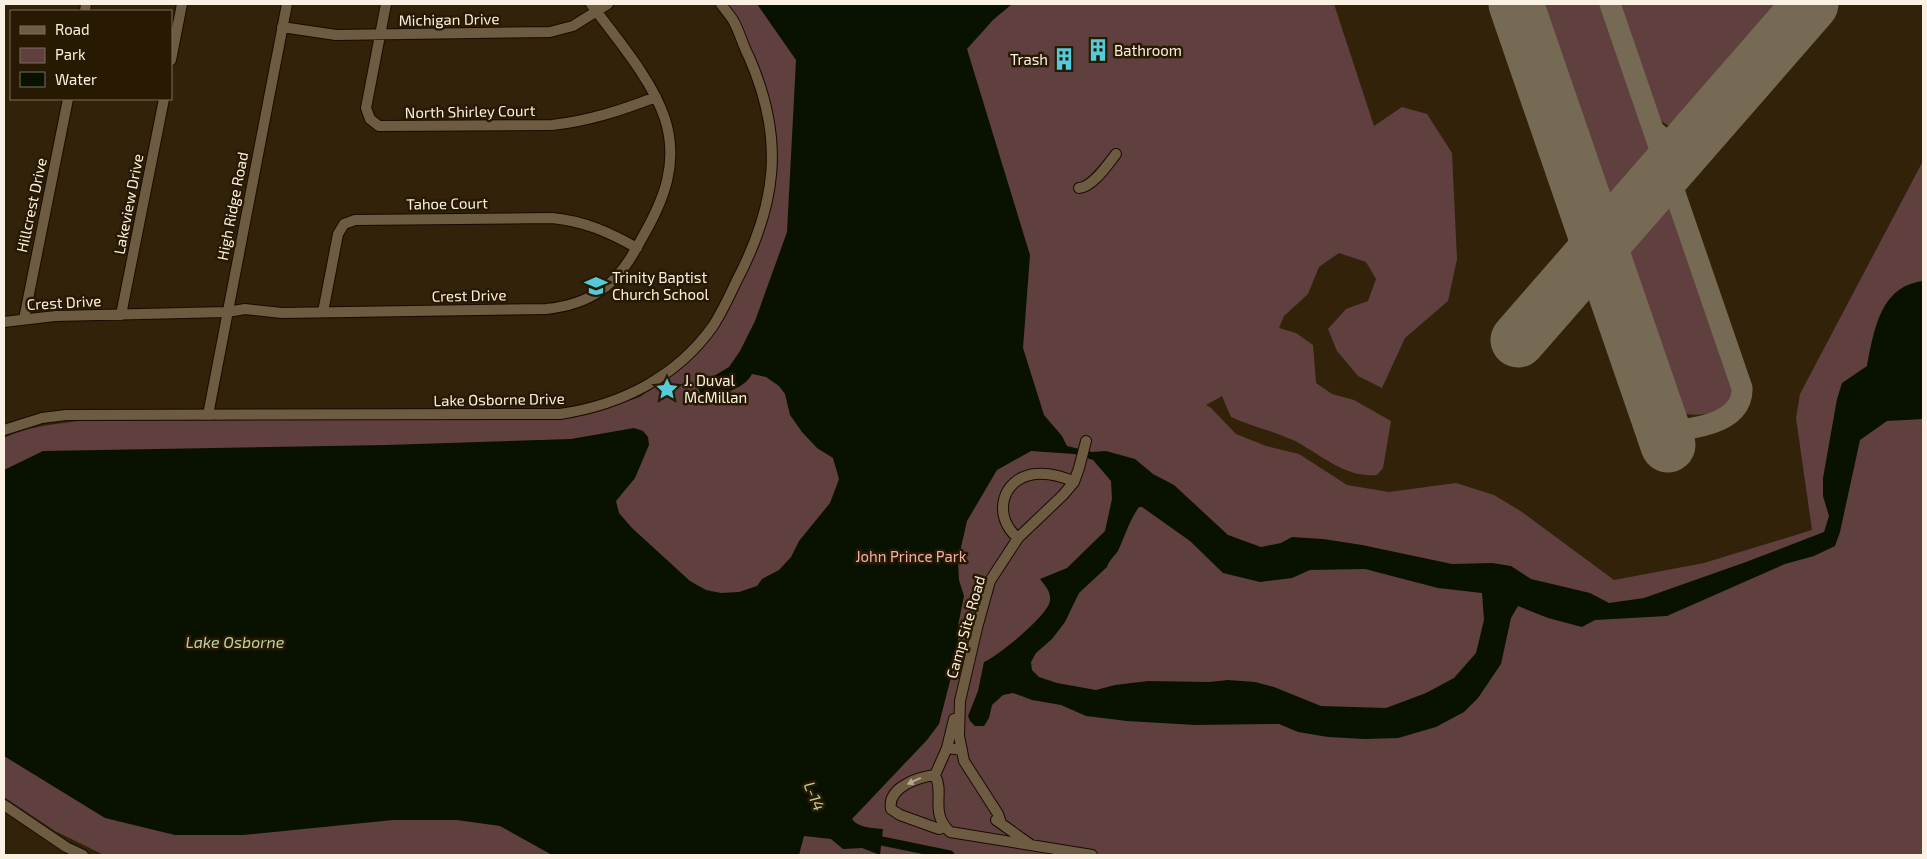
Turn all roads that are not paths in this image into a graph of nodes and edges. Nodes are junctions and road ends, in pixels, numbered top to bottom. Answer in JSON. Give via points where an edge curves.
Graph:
{"nodes":[{"id":1,"x":182,"y":4,"type":"edge"},
{"id":2,"x":287,"y":4,"type":"edge"},
{"id":3,"x":386,"y":4,"type":"edge"},
{"id":4,"x":608,"y":4,"type":"edge"},
{"id":5,"x":721,"y":4,"type":"edge"},
{"id":6,"x":594,"y":8,"type":"edge"},
{"id":7,"x":282,"y":27,"type":"junction"},
{"id":8,"x":380,"y":34,"type":"junction"},
{"id":9,"x":172,"y":55,"type":"edge"},
{"id":10,"x":656,"y":97,"type":"junction"},
{"id":11,"x":68,"y":100,"type":"edge"},
{"id":12,"x":164,"y":100,"type":"edge"},
{"id":13,"x":1116,"y":154,"type":"dead end"},
{"id":14,"x":1078,"y":188,"type":"dead end"},
{"id":15,"x":636,"y":248,"type":"junction"},
{"id":16,"x":227,"y":312,"type":"junction"},
{"id":17,"x":323,"y":312,"type":"junction"},
{"id":18,"x":121,"y":315,"type":"junction"},
{"id":19,"x":24,"y":318,"type":"junction"},
{"id":20,"x":4,"y":322,"type":"edge"},
{"id":21,"x":208,"y":415,"type":"junction"},
{"id":22,"x":4,"y":430,"type":"edge"},
{"id":23,"x":1086,"y":441,"type":"dead end"},
{"id":24,"x":1074,"y":482,"type":"junction"},
{"id":25,"x":1018,"y":538,"type":"junction"},
{"id":26,"x":960,"y":701,"type":"junction"},
{"id":27,"x":947,"y":748,"type":"junction"},
{"id":28,"x":962,"y":750,"type":"junction"},
{"id":29,"x":935,"y":775,"type":"junction"},
{"id":30,"x":4,"y":805,"type":"edge"},
{"id":31,"x":1003,"y":825,"type":"junction"},
{"id":32,"x":944,"y":828,"type":"junction"},
{"id":33,"x":984,"y":838,"type":"junction"},
{"id":34,"x":1031,"y":845,"type":"junction"},
{"id":35,"x":66,"y":851,"type":"edge"},
{"id":36,"x":83,"y":855,"type":"edge"},
{"id":37,"x":1092,"y":855,"type":"edge"}],
"edges":[{"from":1,"to":9,"type":"street"},
{"from":2,"to":7,"type":"street","name":"High Ridge Road"},
{"from":3,"to":8,"type":"street"},
{"from":4,"to":6,"type":"street","name":"Michigan Drive"},
{"from":5,"to":21,"type":"street","name":"Lake Osborne Drive","via":[[734,22],[762,87],[773,155],[772,180],[756,240],[720,315],[697,345],[664,375],[618,400],[560,414]]},
{"from":6,"to":8,"type":"street","name":"Michigan Drive","via":[[573,26],[550,32]]},
{"from":6,"to":10,"type":"street","name":"Crest Drive"},
{"from":7,"to":8,"type":"street","name":"Michigan Drive","via":[[336,35]]},
{"from":7,"to":16,"type":"street","name":"High Ridge Road"},
{"from":8,"to":10,"type":"street","name":"North Shirley Court","via":[[366,108],[370,119],[379,126],[552,125],[611,114]]},
{"from":10,"to":15,"type":"street","name":"Crest Drive","via":[[668,131],[670,166],[662,200]]},
{"from":11,"to":19,"type":"street","name":"Hillcrest Drive"},
{"from":12,"to":18,"type":"street","name":"Lakeview Drive"},
{"from":13,"to":14,"type":"street","via":[[1092,181]]},
{"from":15,"to":17,"type":"street","name":"Crest Drive","via":[[620,272],[599,292],[560,308]]},
{"from":15,"to":17,"type":"street","name":"Tahoe Court","via":[[596,227],[552,218],[354,220],[344,224],[338,234]]},
{"from":16,"to":17,"type":"street","name":"Crest Drive","via":[[245,309],[282,313]]},
{"from":16,"to":18,"type":"street","name":"Crest Drive"},
{"from":16,"to":21,"type":"street","name":"High Ridge Road"},
{"from":18,"to":19,"type":"street","name":"Crest Drive"},
{"from":19,"to":20,"type":"street","name":"Crest Drive"},
{"from":21,"to":22,"type":"street","name":"Lake Osborne Drive","via":[[66,416],[42,418]]},
{"from":23,"to":24,"type":"street","name":"Camp Site Road"},
{"from":24,"to":25,"type":"street","name":"Camp Site Road"},
{"from":24,"to":25,"type":"street","via":[[1035,474],[1012,486],[1002,502],[1002,514],[1006,525]]},
{"from":25,"to":26,"type":"street","name":"Camp Site Road","via":[[990,581]]},
{"from":26,"to":27,"type":"street"},
{"from":26,"to":28,"type":"street","name":"Camp Site Road"},
{"from":27,"to":28,"type":"street"},
{"from":27,"to":29,"type":"street"},
{"from":28,"to":31,"type":"street","name":"Camp Site Road","via":[[964,770],[970,784]]},
{"from":29,"to":32,"type":"street","via":[[939,815]]},
{"from":29,"to":32,"type":"street","one_way":true,"via":[[907,784],[895,794],[890,805],[895,812],[912,820]]},
{"from":30,"to":35,"type":"street"},
{"from":31,"to":33,"type":"street","via":[[1000,837]]},
{"from":31,"to":34,"type":"street","name":"Camp Site Road"},
{"from":32,"to":33,"type":"street","via":[[958,835]]},
{"from":33,"to":34,"type":"street"},
{"from":34,"to":37,"type":"street","name":"Camp Site Road"},
{"from":35,"to":36,"type":"street"}]}
